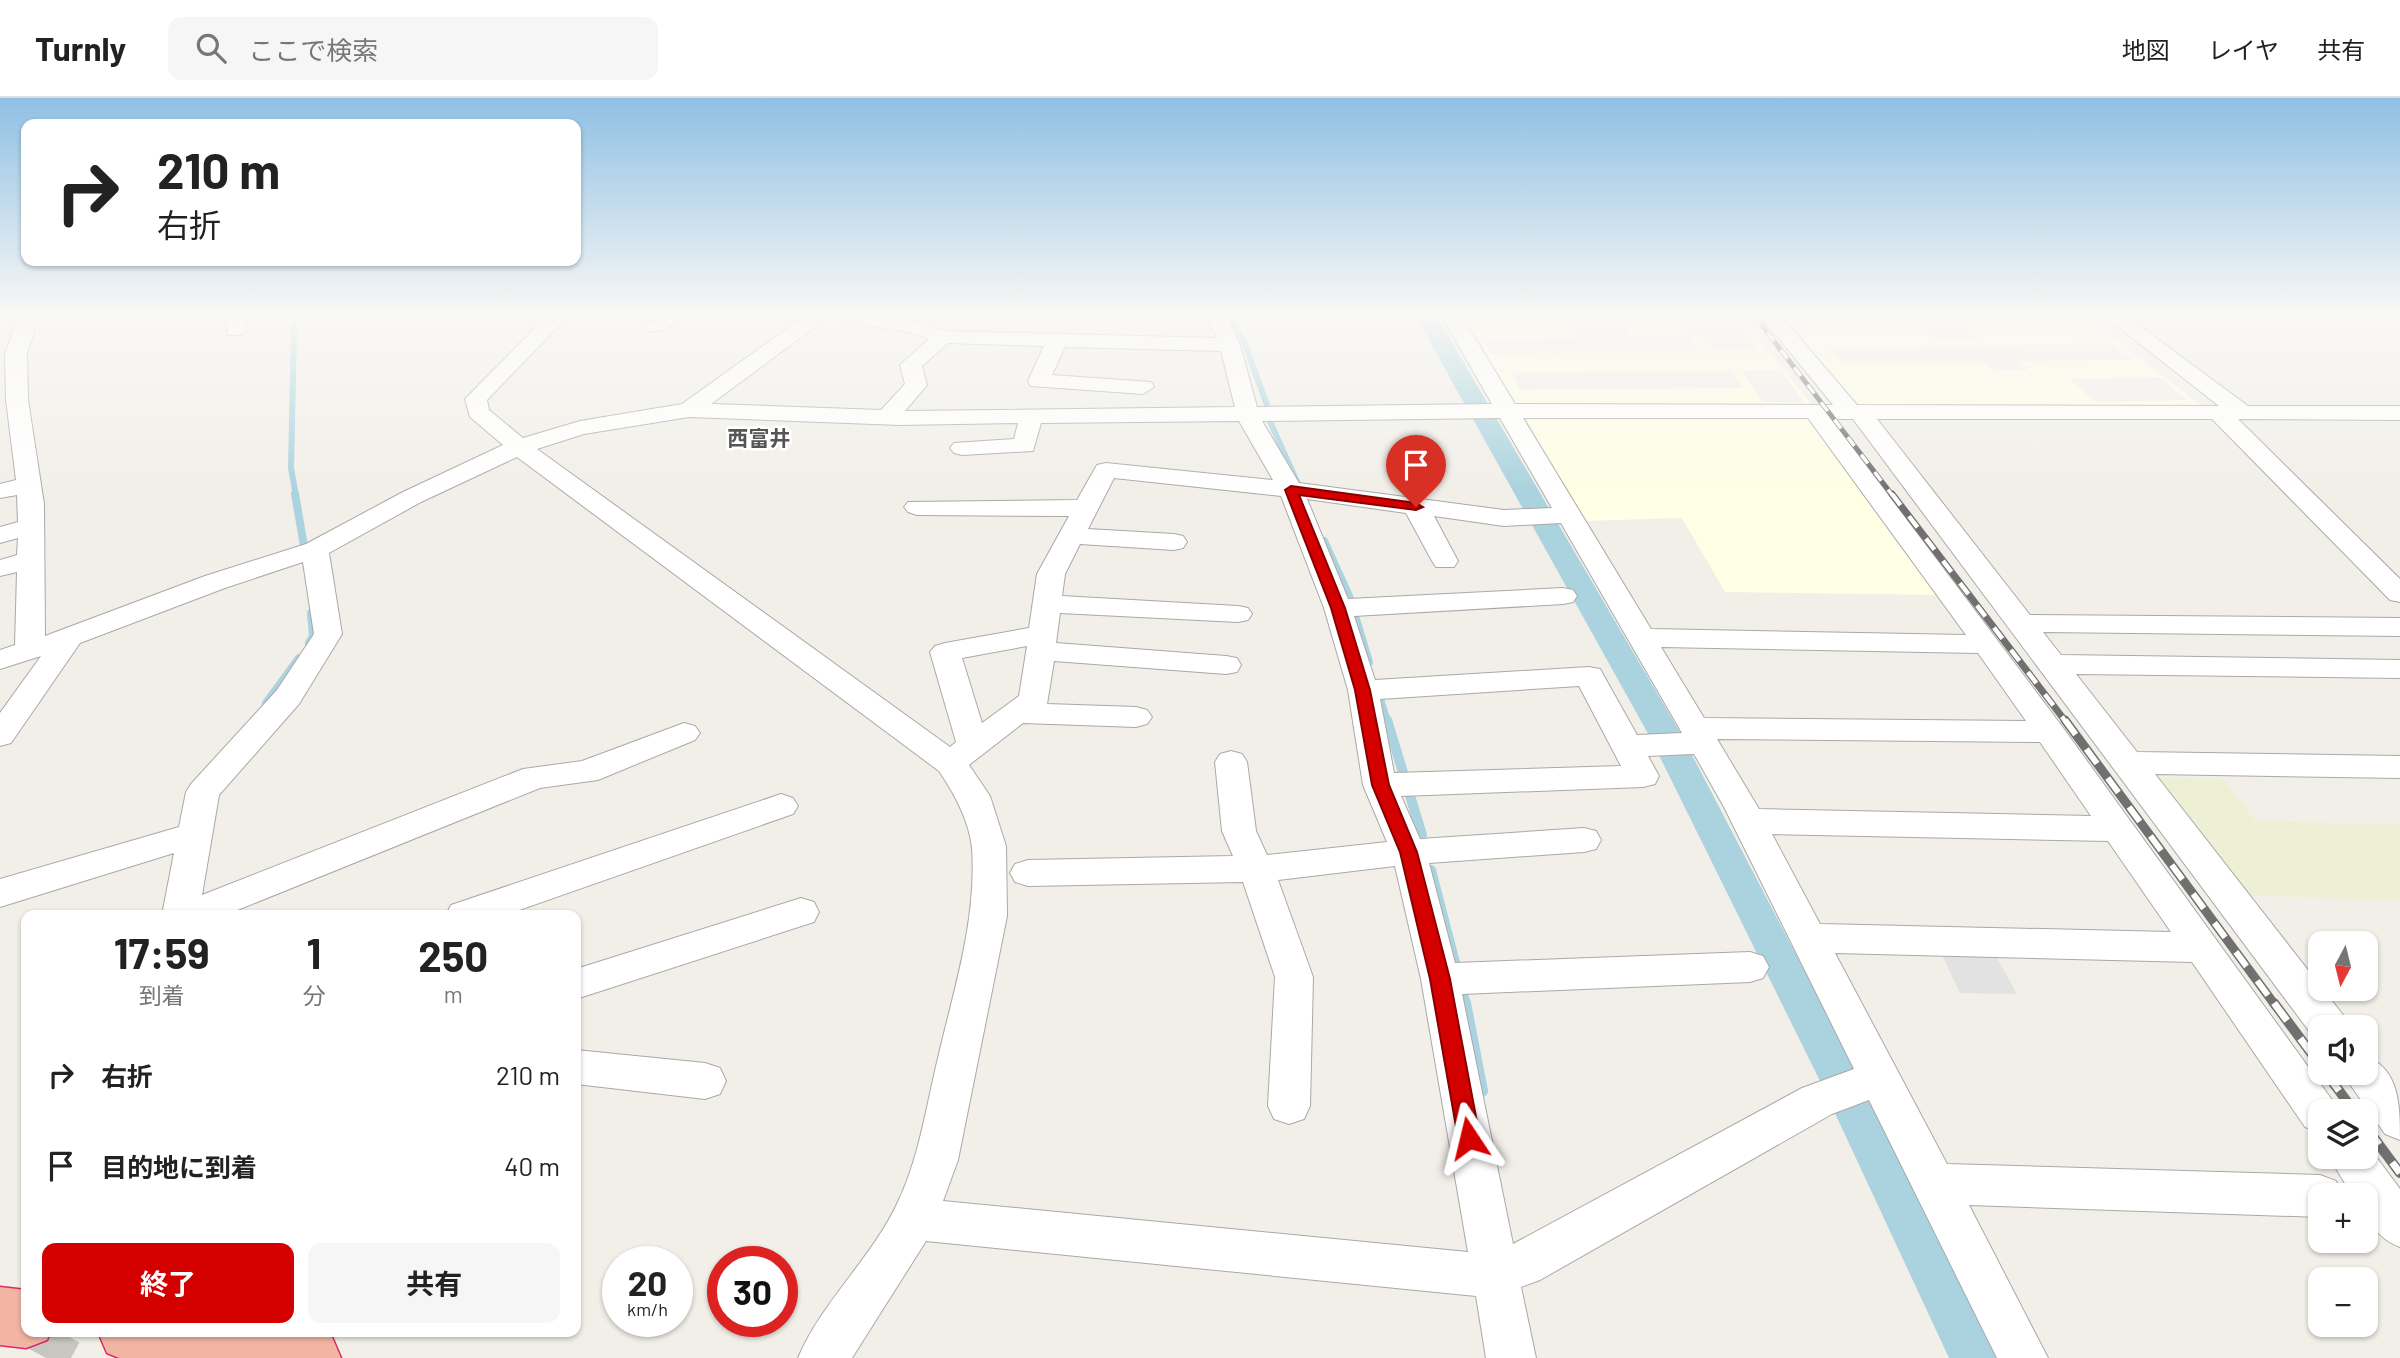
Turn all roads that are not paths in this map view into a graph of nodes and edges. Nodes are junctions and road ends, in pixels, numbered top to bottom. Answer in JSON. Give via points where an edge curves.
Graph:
{"nodes":[{"id":1,"x":500,"y":374,"type":"edge"},
{"id":2,"x":739,"y":374,"type":"edge"},
{"id":3,"x":913,"y":374,"type":"edge"},
{"id":4,"x":1042,"y":374,"type":"edge"},
{"id":5,"x":1237,"y":374,"type":"edge"},
{"id":6,"x":1482,"y":374,"type":"edge"},
{"id":7,"x":1821,"y":374,"type":"edge"},
{"id":8,"x":2183,"y":374,"type":"edge"},
{"id":9,"x":8,"y":379,"type":"edge"},
{"id":10,"x":1143,"y":387,"type":"dead end"},
{"id":11,"x":689,"y":411,"type":"junction"},
{"id":12,"x":1502,"y":411,"type":"junction"},
{"id":13,"x":1814,"y":411,"type":"junction"},
{"id":14,"x":1854,"y":411,"type":"junction"},
{"id":15,"x":2228,"y":412,"type":"junction"},
{"id":16,"x":2400,"y":412,"type":"edge"},
{"id":17,"x":1248,"y":416,"type":"junction"},
{"id":18,"x":887,"y":417,"type":"junction"},
{"id":19,"x":1030,"y":418,"type":"junction"},
{"id":20,"x":519,"y":447,"type":"junction"},
{"id":21,"x":962,"y":448,"type":"dead end"},
{"id":22,"x":12,"y":452,"type":"edge"},
{"id":23,"x":29,"y":485,"type":"junction"},
{"id":24,"x":0,"y":491,"type":"edge"},
{"id":25,"x":1302,"y":491,"type":"junction"},
{"id":26,"x":917,"y":507,"type":"dead end"},
{"id":27,"x":1416,"y":507,"type":"junction"},
{"id":28,"x":1086,"y":508,"type":"junction"},
{"id":29,"x":1562,"y":515,"type":"junction"},
{"id":30,"x":31,"y":527,"type":"junction"},
{"id":31,"x":0,"y":535,"type":"edge"},
{"id":32,"x":1071,"y":536,"type":"junction"},
{"id":33,"x":1174,"y":542,"type":"dead end"},
{"id":34,"x":315,"y":550,"type":"junction"},
{"id":35,"x":31,"y":560,"type":"junction"},
{"id":36,"x":1445,"y":561,"type":"dead end"},
{"id":37,"x":0,"y":568,"type":"edge"},
{"id":38,"x":2400,"y":594,"type":"edge"},
{"id":39,"x":1563,"y":596,"type":"dead end"},
{"id":40,"x":1046,"y":604,"type":"junction"},
{"id":41,"x":1349,"y":608,"type":"junction"},
{"id":42,"x":1238,"y":614,"type":"dead end"},
{"id":43,"x":2021,"y":623,"type":"junction"},
{"id":44,"x":2400,"y":627,"type":"edge"},
{"id":45,"x":68,"y":638,"type":"junction"},
{"id":46,"x":1641,"y":638,"type":"junction"},
{"id":47,"x":1041,"y":643,"type":"junction"},
{"id":48,"x":30,"y":644,"type":"junction"},
{"id":49,"x":1987,"y":644,"type":"junction"},
{"id":50,"x":0,"y":660,"type":"edge"},
{"id":51,"x":1226,"y":664,"type":"dead end"},
{"id":52,"x":2052,"y":664,"type":"junction"},
{"id":53,"x":2400,"y":669,"type":"edge"},
{"id":54,"x":1375,"y":689,"type":"junction"},
{"id":55,"x":1016,"y":713,"type":"junction"},
{"id":56,"x":1136,"y":717,"type":"dead end"},
{"id":57,"x":2050,"y":732,"type":"junction"},
{"id":58,"x":684,"y":733,"type":"dead end"},
{"id":59,"x":0,"y":736,"type":"edge"},
{"id":60,"x":1697,"y":738,"type":"junction"},
{"id":61,"x":1639,"y":746,"type":"junction"},
{"id":62,"x":962,"y":755,"type":"junction"},
{"id":63,"x":1231,"y":762,"type":"dead end"},
{"id":64,"x":2128,"y":763,"type":"junction"},
{"id":65,"x":2400,"y":767,"type":"edge"},
{"id":66,"x":1399,"y":784,"type":"junction"},
{"id":67,"x":781,"y":806,"type":"dead end"},
{"id":68,"x":1748,"y":821,"type":"junction"},
{"id":69,"x":2118,"y":829,"type":"junction"},
{"id":70,"x":191,"y":835,"type":"junction"},
{"id":71,"x":1584,"y":839,"type":"dead end"},
{"id":72,"x":1409,"y":852,"type":"junction"},
{"id":73,"x":1256,"y":869,"type":"junction"},
{"id":74,"x":1028,"y":873,"type":"dead end"},
{"id":75,"x":0,"y":893,"type":"edge"},
{"id":76,"x":181,"y":910,"type":"edge"},
{"id":77,"x":201,"y":910,"type":"edge"},
{"id":78,"x":479,"y":910,"type":"edge"},
{"id":79,"x":801,"y":912,"type":"dead end"},
{"id":80,"x":1810,"y":938,"type":"junction"},
{"id":81,"x":2203,"y":948,"type":"junction"},
{"id":82,"x":1751,"y":967,"type":"dead end"},
{"id":83,"x":1441,"y":979,"type":"junction"},
{"id":84,"x":581,"y":982,"type":"edge"},
{"id":85,"x":2320,"y":1015,"type":"edge"},
{"id":86,"x":581,"y":1068,"type":"edge"},
{"id":87,"x":1872,"y":1079,"type":"junction"},
{"id":88,"x":705,"y":1081,"type":"dead end"},
{"id":89,"x":2372,"y":1085,"type":"edge"},
{"id":90,"x":2309,"y":1099,"type":"edge"},
{"id":91,"x":1289,"y":1106,"type":"dead end"},
{"id":92,"x":2400,"y":1121,"type":"edge"},
{"id":93,"x":2358,"y":1169,"type":"edge"},
{"id":94,"x":1934,"y":1184,"type":"junction"},
{"id":95,"x":2308,"y":1196,"type":"edge"},
{"id":96,"x":2382,"y":1207,"type":"edge"},
{"id":97,"x":914,"y":1219,"type":"junction"},
{"id":98,"x":1508,"y":1268,"type":"junction"},
{"id":99,"x":0,"y":1316,"type":"edge"},
{"id":100,"x":21,"y":1318,"type":"edge"},
{"id":101,"x":163,"y":1337,"type":"edge"},
{"id":102,"x":311,"y":1358,"type":"edge"},
{"id":103,"x":823,"y":1358,"type":"edge"},
{"id":104,"x":1511,"y":1358,"type":"edge"},
{"id":105,"x":2024,"y":1358,"type":"edge"}],
"edges":[{"from":1,"to":20,"type":"street","via":[[476,398],[478,412]]},
{"from":2,"to":11,"type":"street"},
{"from":3,"to":18,"type":"street","via":[[916,385]]},
{"from":4,"to":10,"type":"street","via":[[1039,381]]},
{"from":5,"to":17,"type":"street"},
{"from":6,"to":12,"type":"street"},
{"from":7,"to":14,"type":"street"},
{"from":8,"to":15,"type":"street"},
{"from":9,"to":22,"type":"street"},
{"from":11,"to":18,"type":"street"},
{"from":11,"to":20,"type":"street","via":[[580,428]]},
{"from":12,"to":13,"type":"street"},
{"from":12,"to":17,"type":"street"},
{"from":12,"to":29,"type":"street"},
{"from":13,"to":14,"type":"street"},
{"from":13,"to":49,"type":"street"},
{"from":14,"to":15,"type":"street"},
{"from":14,"to":43,"type":"street"},
{"from":15,"to":16,"type":"street"},
{"from":15,"to":38,"type":"street"},
{"from":17,"to":19,"type":"street"},
{"from":17,"to":25,"type":"street"},
{"from":18,"to":19,"type":"street"},
{"from":19,"to":21,"type":"street","via":[[1025,446]]},
{"from":20,"to":34,"type":"street","via":[[412,497]]},
{"from":20,"to":62,"type":"street"},
{"from":22,"to":23,"type":"street"},
{"from":23,"to":24,"type":"street"},
{"from":23,"to":30,"type":"street"},
{"from":25,"to":27,"type":"street"},
{"from":25,"to":28,"type":"street","via":[[1106,470]]},
{"from":25,"to":41,"type":"street"},
{"from":26,"to":28,"type":"street"},
{"from":27,"to":29,"type":"street","via":[[1504,518]]},
{"from":27,"to":36,"type":"street"},
{"from":28,"to":32,"type":"street"},
{"from":29,"to":46,"type":"street"},
{"from":30,"to":31,"type":"street"},
{"from":30,"to":35,"type":"street"},
{"from":32,"to":33,"type":"street"},
{"from":32,"to":40,"type":"street","via":[[1051,574]]},
{"from":34,"to":45,"type":"street"},
{"from":34,"to":70,"type":"street","via":[[327,634],[288,697],[203,792]]},
{"from":35,"to":37,"type":"street"},
{"from":35,"to":48,"type":"street"},
{"from":39,"to":41,"type":"street"},
{"from":40,"to":42,"type":"street"},
{"from":40,"to":47,"type":"street"},
{"from":41,"to":54,"type":"street"},
{"from":43,"to":44,"type":"street"},
{"from":43,"to":52,"type":"street"},
{"from":45,"to":48,"type":"street"},
{"from":45,"to":59,"type":"street"},
{"from":46,"to":49,"type":"street"},
{"from":46,"to":60,"type":"street"},
{"from":47,"to":51,"type":"street"},
{"from":47,"to":55,"type":"street","via":[[1034,700]]},
{"from":47,"to":62,"type":"street","via":[[945,652]]},
{"from":48,"to":50,"type":"street"},
{"from":49,"to":57,"type":"street"},
{"from":52,"to":53,"type":"street"},
{"from":52,"to":64,"type":"street"},
{"from":54,"to":61,"type":"street","via":[[1589,676]]},
{"from":54,"to":66,"type":"street"},
{"from":55,"to":56,"type":"street"},
{"from":55,"to":62,"type":"street"},
{"from":57,"to":60,"type":"street"},
{"from":57,"to":69,"type":"street"},
{"from":58,"to":77,"type":"street","via":[[586,772],[535,777]]},
{"from":60,"to":61,"type":"street"},
{"from":60,"to":68,"type":"street"},
{"from":61,"to":66,"type":"street","via":[[1643,776]]},
{"from":62,"to":97,"type":"street","via":[[989,846],[989,916],[936,1160]]},
{"from":63,"to":73,"type":"street","via":[[1239,831]]},
{"from":64,"to":65,"type":"street"},
{"from":64,"to":85,"type":"street"},
{"from":66,"to":72,"type":"street"},
{"from":67,"to":78,"type":"street"},
{"from":68,"to":69,"type":"street"},
{"from":68,"to":80,"type":"street"},
{"from":69,"to":81,"type":"street"},
{"from":70,"to":75,"type":"street"},
{"from":70,"to":76,"type":"street"},
{"from":71,"to":72,"type":"street"},
{"from":72,"to":73,"type":"street"},
{"from":72,"to":83,"type":"street"},
{"from":73,"to":74,"type":"street"},
{"from":73,"to":91,"type":"street","via":[[1294,977]]},
{"from":79,"to":84,"type":"street"},
{"from":80,"to":81,"type":"street"},
{"from":80,"to":87,"type":"street"},
{"from":81,"to":90,"type":"street"},
{"from":82,"to":83,"type":"street"},
{"from":83,"to":98,"type":"street"},
{"from":86,"to":88,"type":"street"},
{"from":87,"to":94,"type":"street"},
{"from":87,"to":98,"type":"street","via":[[1826,1097]]},
{"from":89,"to":92,"type":"street"},
{"from":93,"to":96,"type":"street"},
{"from":94,"to":95,"type":"street"},
{"from":94,"to":105,"type":"street"},
{"from":97,"to":98,"type":"street","via":[[1468,1275]]},
{"from":97,"to":103,"type":"street"},
{"from":98,"to":104,"type":"street"},
{"from":99,"to":100,"type":"highway"},
{"from":101,"to":102,"type":"highway"}]}
